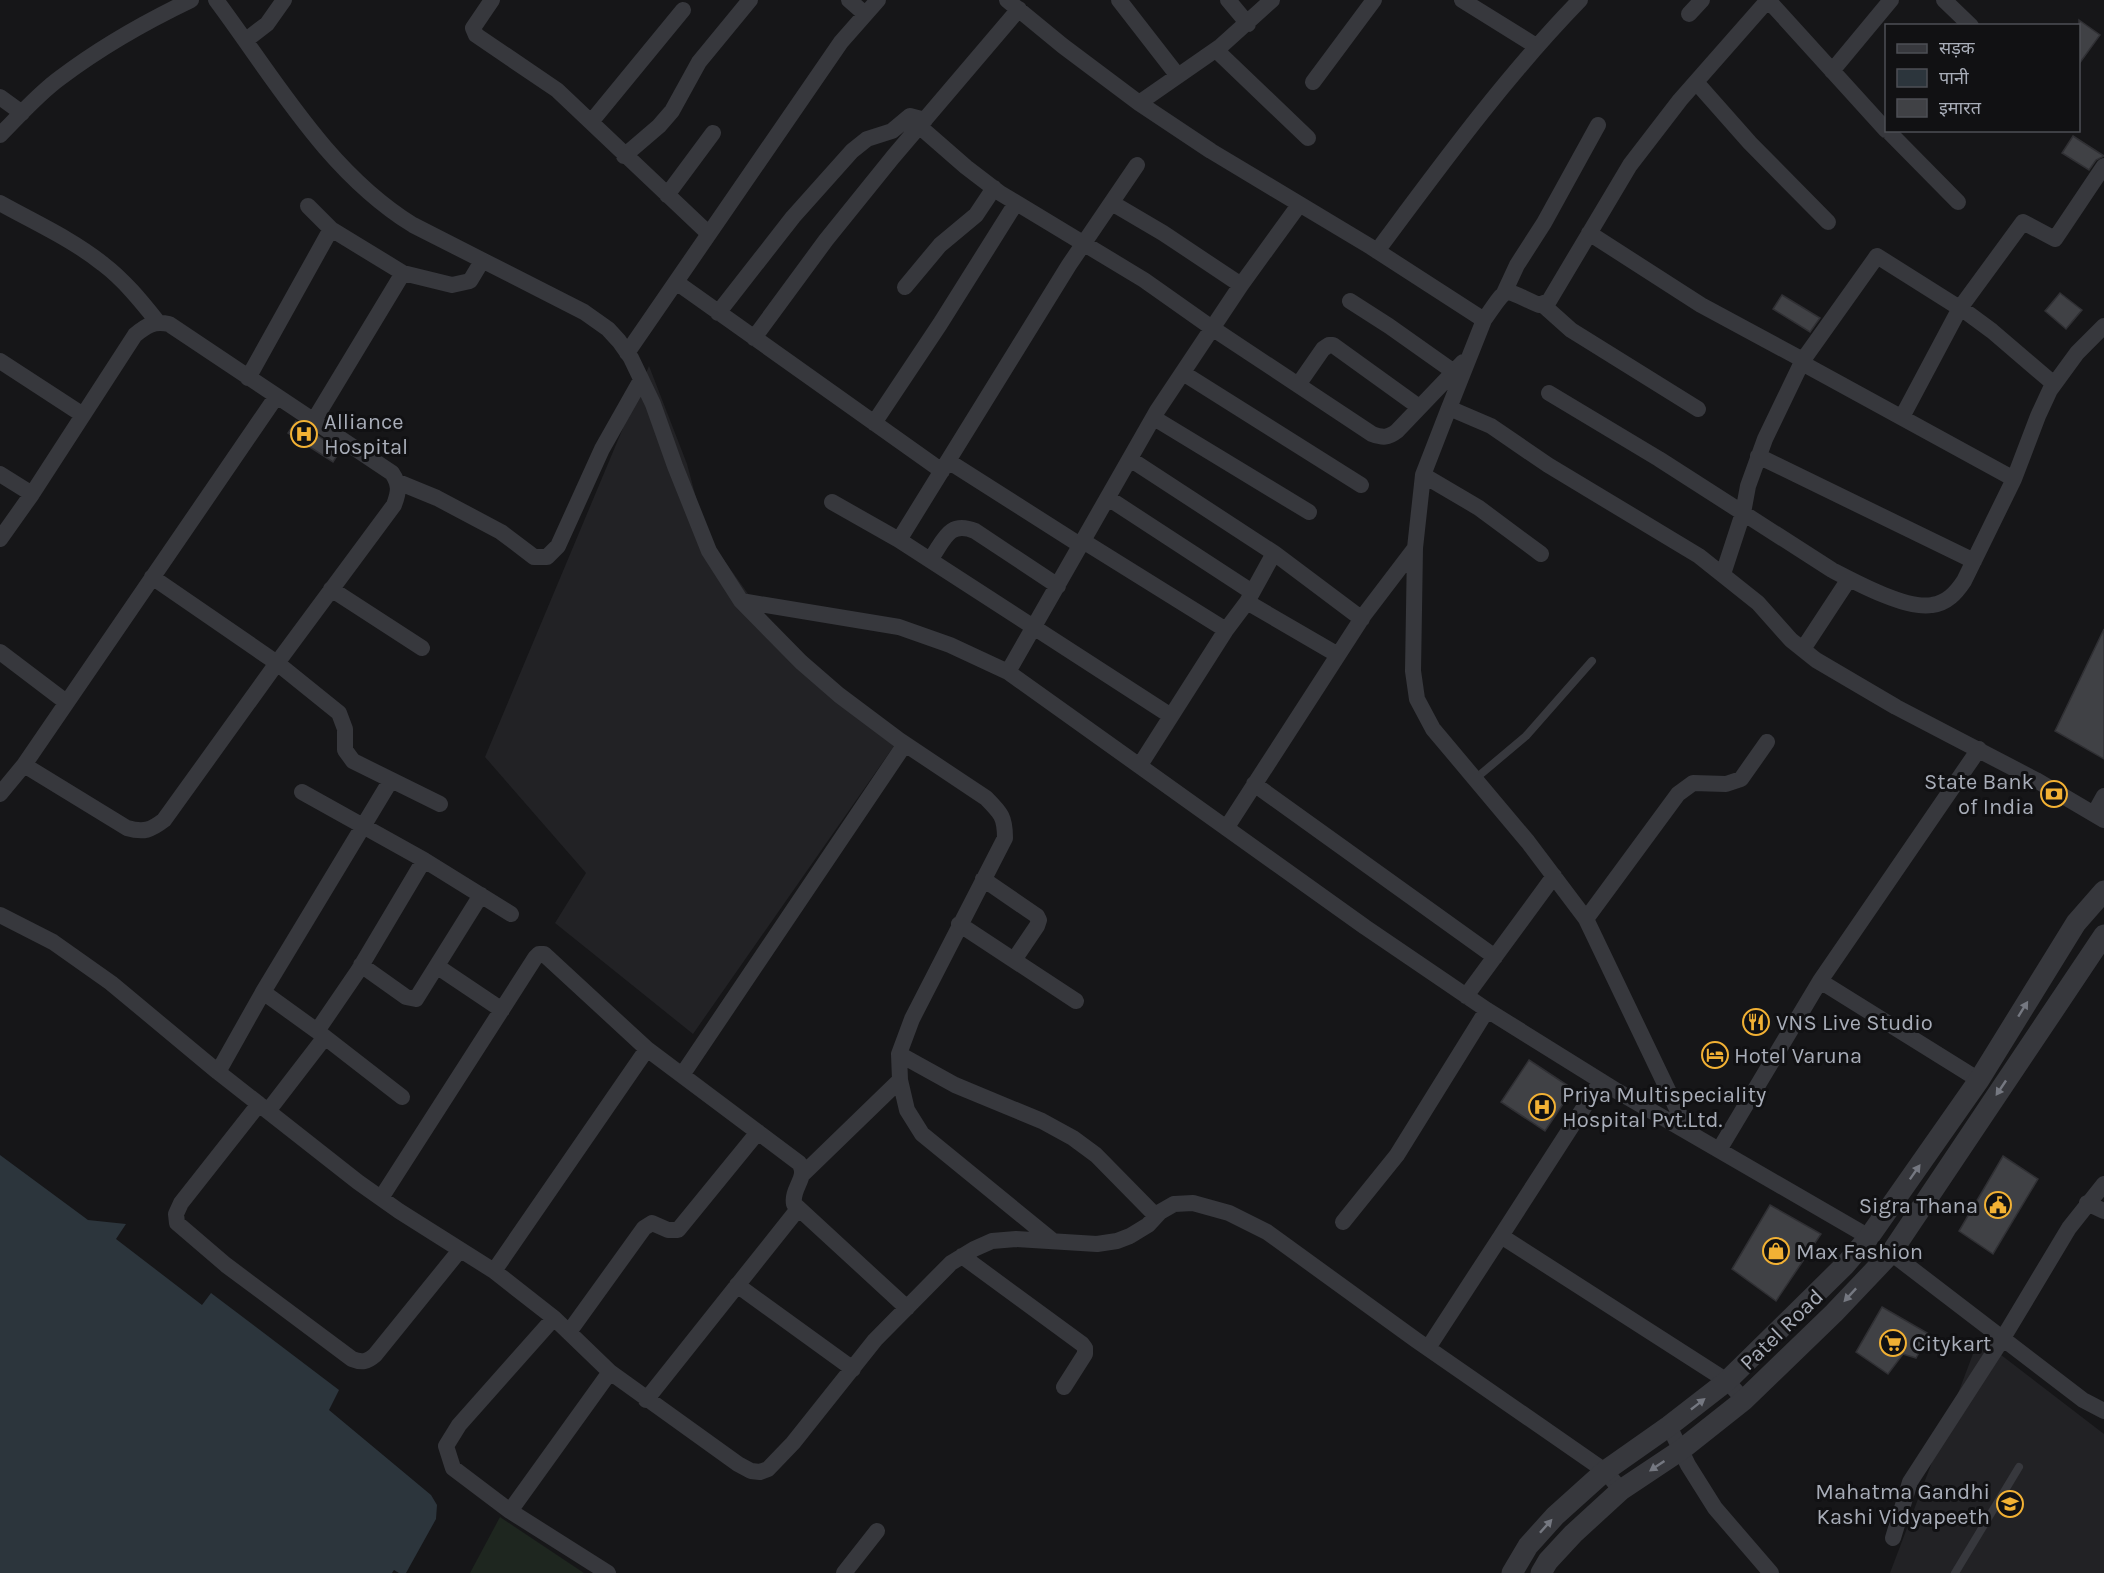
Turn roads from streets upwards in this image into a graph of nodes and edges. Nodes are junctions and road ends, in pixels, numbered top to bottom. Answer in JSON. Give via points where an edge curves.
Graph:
{"nodes":[{"id":1,"x":191,"y":0,"type":"edge"},
{"id":2,"x":216,"y":0,"type":"edge"},
{"id":3,"x":284,"y":0,"type":"edge"},
{"id":4,"x":492,"y":0,"type":"edge"},
{"id":5,"x":750,"y":0,"type":"edge"},
{"id":6,"x":849,"y":0,"type":"edge"},
{"id":7,"x":878,"y":0,"type":"edge"},
{"id":8,"x":1119,"y":0,"type":"edge"},
{"id":9,"x":1228,"y":0,"type":"edge"},
{"id":10,"x":1272,"y":0,"type":"edge"},
{"id":11,"x":1374,"y":0,"type":"edge"},
{"id":12,"x":1461,"y":0,"type":"edge"},
{"id":13,"x":1580,"y":0,"type":"edge"},
{"id":14,"x":1702,"y":0,"type":"edge"},
{"id":15,"x":1768,"y":0,"type":"edge"},
{"id":16,"x":1891,"y":0,"type":"edge"},
{"id":17,"x":1944,"y":0,"type":"edge"},
{"id":18,"x":1013,"y":5,"type":"edge"},
{"id":19,"x":683,"y":10,"type":"dead end"},
{"id":20,"x":865,"y":14,"type":"junction"},
{"id":21,"x":1689,"y":14,"type":"dead end"},
{"id":22,"x":1248,"y":24,"type":"junction"},
{"id":23,"x":1969,"y":24,"type":"edge"},
{"id":24,"x":246,"y":40,"type":"junction"},
{"id":25,"x":1536,"y":46,"type":"junction"},
{"id":26,"x":1215,"y":50,"type":"junction"},
{"id":27,"x":1832,"y":71,"type":"junction"},
{"id":28,"x":1178,"y":76,"type":"junction"},
{"id":29,"x":1313,"y":82,"type":"dead end"},
{"id":30,"x":1696,"y":82,"type":"junction"},
{"id":31,"x":0,"y":97,"type":"edge"},
{"id":32,"x":1139,"y":103,"type":"junction"},
{"id":33,"x":22,"y":113,"type":"junction"},
{"id":34,"x":591,"y":122,"type":"junction"},
{"id":35,"x":922,"y":123,"type":"junction"},
{"id":36,"x":1598,"y":125,"type":"dead end"},
{"id":37,"x":1885,"y":128,"type":"edge"},
{"id":38,"x":1889,"y":132,"type":"edge"},
{"id":39,"x":713,"y":133,"type":"dead end"},
{"id":40,"x":0,"y":135,"type":"edge"},
{"id":41,"x":1308,"y":138,"type":"dead end"},
{"id":42,"x":624,"y":156,"type":"junction"},
{"id":43,"x":1137,"y":165,"type":"dead end"},
{"id":44,"x":2104,"y":166,"type":"edge"},
{"id":45,"x":994,"y":188,"type":"junction"},
{"id":46,"x":667,"y":195,"type":"junction"},
{"id":47,"x":1958,"y":202,"type":"dead end"},
{"id":48,"x":0,"y":203,"type":"edge"},
{"id":49,"x":1016,"y":203,"type":"junction"},
{"id":50,"x":1112,"y":203,"type":"junction"},
{"id":51,"x":1299,"y":204,"type":"junction"},
{"id":52,"x":308,"y":206,"type":"dead end"},
{"id":53,"x":1828,"y":222,"type":"dead end"},
{"id":54,"x":331,"y":229,"type":"junction"},
{"id":55,"x":1589,"y":233,"type":"junction"},
{"id":56,"x":709,"y":234,"type":"junction"},
{"id":57,"x":1083,"y":244,"type":"junction"},
{"id":58,"x":1377,"y":251,"type":"junction"},
{"id":59,"x":482,"y":261,"type":"junction"},
{"id":60,"x":403,"y":273,"type":"junction"},
{"id":61,"x":676,"y":282,"type":"junction"},
{"id":62,"x":1241,"y":285,"type":"junction"},
{"id":63,"x":905,"y":288,"type":"dead end"},
{"id":64,"x":1504,"y":293,"type":"junction"},
{"id":65,"x":1350,"y":301,"type":"dead end"},
{"id":66,"x":1543,"y":305,"type":"junction"},
{"id":67,"x":1960,"y":308,"type":"junction"},
{"id":68,"x":718,"y":313,"type":"junction"},
{"id":69,"x":1484,"y":320,"type":"junction"},
{"id":70,"x":157,"y":321,"type":"junction"},
{"id":71,"x":2104,"y":327,"type":"edge"},
{"id":72,"x":1212,"y":328,"type":"junction"},
{"id":73,"x":754,"y":338,"type":"junction"},
{"id":74,"x":627,"y":353,"type":"junction"},
{"id":75,"x":1470,"y":354,"type":"junction"},
{"id":76,"x":0,"y":361,"type":"edge"},
{"id":77,"x":1802,"y":361,"type":"junction"},
{"id":78,"x":1454,"y":372,"type":"junction"},
{"id":79,"x":1183,"y":373,"type":"junction"},
{"id":80,"x":248,"y":378,"type":"junction"},
{"id":81,"x":641,"y":380,"type":"junction"},
{"id":82,"x":2054,"y":384,"type":"junction"},
{"id":83,"x":1298,"y":385,"type":"junction"},
{"id":84,"x":1549,"y":393,"type":"dead end"},
{"id":85,"x":276,"y":397,"type":"junction"},
{"id":86,"x":1419,"y":407,"type":"junction"},
{"id":87,"x":1449,"y":408,"type":"junction"},
{"id":88,"x":1698,"y":409,"type":"dead end"},
{"id":89,"x":83,"y":415,"type":"junction"},
{"id":90,"x":1902,"y":417,"type":"junction"},
{"id":91,"x":1154,"y":418,"type":"junction"},
{"id":92,"x":313,"y":422,"type":"junction"},
{"id":93,"x":874,"y":423,"type":"junction"},
{"id":94,"x":1758,"y":456,"type":"junction"},
{"id":95,"x":1130,"y":459,"type":"junction"},
{"id":96,"x":945,"y":466,"type":"junction"},
{"id":97,"x":0,"y":474,"type":"edge"},
{"id":98,"x":1422,"y":475,"type":"junction"},
{"id":99,"x":2014,"y":479,"type":"junction"},
{"id":100,"x":398,"y":482,"type":"junction"},
{"id":101,"x":1361,"y":485,"type":"dead end"},
{"id":102,"x":32,"y":494,"type":"junction"},
{"id":103,"x":1108,"y":498,"type":"junction"},
{"id":104,"x":832,"y":502,"type":"dead end"},
{"id":105,"x":1309,"y":512,"type":"dead end"},
{"id":106,"x":1743,"y":513,"type":"junction"},
{"id":107,"x":0,"y":539,"type":"edge"},
{"id":108,"x":899,"y":540,"type":"junction"},
{"id":109,"x":1082,"y":543,"type":"junction"},
{"id":110,"x":1415,"y":548,"type":"junction"},
{"id":111,"x":1274,"y":553,"type":"junction"},
{"id":112,"x":1541,"y":554,"type":"dead end"},
{"id":113,"x":930,"y":560,"type":"junction"},
{"id":114,"x":1974,"y":561,"type":"junction"},
{"id":115,"x":1724,"y":574,"type":"junction"},
{"id":116,"x":153,"y":577,"type":"junction"},
{"id":117,"x":1849,"y":579,"type":"junction"},
{"id":118,"x":1058,"y":585,"type":"junction"},
{"id":119,"x":331,"y":589,"type":"junction"},
{"id":120,"x":1249,"y":597,"type":"junction"},
{"id":121,"x":741,"y":601,"type":"junction"},
{"id":122,"x":1362,"y":619,"type":"junction"},
{"id":123,"x":1034,"y":626,"type":"junction"},
{"id":124,"x":1226,"y":630,"type":"junction"},
{"id":125,"x":422,"y":648,"type":"dead end"},
{"id":126,"x":1803,"y":649,"type":"junction"},
{"id":127,"x":0,"y":652,"type":"edge"},
{"id":128,"x":1338,"y":655,"type":"junction"},
{"id":129,"x":277,"y":663,"type":"junction"},
{"id":130,"x":1008,"y":672,"type":"junction"},
{"id":131,"x":66,"y":702,"type":"junction"},
{"id":132,"x":1171,"y":716,"type":"junction"},
{"id":133,"x":1767,"y":742,"type":"dead end"},
{"id":134,"x":905,"y":744,"type":"junction"},
{"id":135,"x":1979,"y":749,"type":"junction"},
{"id":136,"x":24,"y":765,"type":"junction"},
{"id":137,"x":1140,"y":765,"type":"junction"},
{"id":138,"x":391,"y":780,"type":"junction"},
{"id":139,"x":1254,"y":784,"type":"junction"},
{"id":140,"x":302,"y":792,"type":"dead end"},
{"id":141,"x":0,"y":794,"type":"edge"},
{"id":142,"x":2104,"y":796,"type":"edge"},
{"id":143,"x":440,"y":804,"type":"dead end"},
{"id":144,"x":2099,"y":817,"type":"edge"},
{"id":145,"x":363,"y":826,"type":"junction"},
{"id":146,"x":1227,"y":827,"type":"junction"},
{"id":147,"x":424,"y":860,"type":"junction"},
{"id":148,"x":1554,"y":876,"type":"junction"},
{"id":149,"x":983,"y":879,"type":"junction"},
{"id":150,"x":2104,"y":891,"type":"edge"},
{"id":151,"x":481,"y":895,"type":"junction"},
{"id":152,"x":511,"y":914,"type":"dead end"},
{"id":153,"x":0,"y":915,"type":"edge"},
{"id":154,"x":1586,"y":919,"type":"junction"},
{"id":155,"x":959,"y":924,"type":"junction"},
{"id":156,"x":2103,"y":938,"type":"edge"},
{"id":157,"x":1495,"y":957,"type":"junction"},
{"id":158,"x":1014,"y":960,"type":"junction"},
{"id":159,"x":361,"y":966,"type":"junction"},
{"id":160,"x":438,"y":967,"type":"junction"},
{"id":161,"x":1820,"y":981,"type":"junction"},
{"id":162,"x":263,"y":992,"type":"junction"},
{"id":163,"x":1466,"y":996,"type":"junction"},
{"id":164,"x":1076,"y":1001,"type":"dead end"},
{"id":165,"x":502,"y":1010,"type":"junction"},
{"id":166,"x":1487,"y":1010,"type":"junction"},
{"id":167,"x":321,"y":1034,"type":"junction"},
{"id":168,"x":647,"y":1048,"type":"junction"},
{"id":169,"x":899,"y":1054,"type":"junction"},
{"id":170,"x":218,"y":1072,"type":"junction"},
{"id":171,"x":682,"y":1075,"type":"junction"},
{"id":172,"x":900,"y":1080,"type":"junction"},
{"id":173,"x":1979,"y":1080,"type":"junction"},
{"id":174,"x":1601,"y":1081,"type":"junction"},
{"id":175,"x":402,"y":1097,"type":"dead end"},
{"id":176,"x":263,"y":1107,"type":"junction"},
{"id":177,"x":758,"y":1132,"type":"junction"},
{"id":178,"x":1688,"y":1132,"type":"junction"},
{"id":179,"x":1719,"y":1150,"type":"junction"},
{"id":180,"x":803,"y":1174,"type":"junction"},
{"id":181,"x":2104,"y":1184,"type":"edge"},
{"id":182,"x":381,"y":1198,"type":"junction"},
{"id":183,"x":2087,"y":1203,"type":"junction"},
{"id":184,"x":798,"y":1209,"type":"junction"},
{"id":185,"x":2104,"y":1211,"type":"edge"},
{"id":186,"x":1156,"y":1216,"type":"junction"},
{"id":187,"x":1342,"y":1222,"type":"dead end"},
{"id":188,"x":1501,"y":1236,"type":"junction"},
{"id":189,"x":1869,"y":1237,"type":"junction"},
{"id":190,"x":1053,"y":1241,"type":"junction"},
{"id":191,"x":460,"y":1250,"type":"junction"},
{"id":192,"x":1891,"y":1253,"type":"junction"},
{"id":193,"x":962,"y":1256,"type":"junction"},
{"id":194,"x":495,"y":1271,"type":"junction"},
{"id":195,"x":737,"y":1285,"type":"junction"},
{"id":196,"x":908,"y":1308,"type":"junction"},
{"id":197,"x":555,"y":1318,"type":"junction"},
{"id":198,"x":569,"y":1332,"type":"junction"},
{"id":199,"x":2003,"y":1338,"type":"junction"},
{"id":200,"x":1428,"y":1348,"type":"junction"},
{"id":201,"x":853,"y":1369,"type":"junction"},
{"id":202,"x":610,"y":1371,"type":"junction"},
{"id":203,"x":1727,"y":1381,"type":"junction"},
{"id":204,"x":1064,"y":1387,"type":"dead end"},
{"id":205,"x":646,"y":1400,"type":"junction"},
{"id":206,"x":1743,"y":1400,"type":"junction"},
{"id":207,"x":2104,"y":1411,"type":"edge"},
{"id":208,"x":1670,"y":1426,"type":"junction"},
{"id":209,"x":1681,"y":1450,"type":"junction"},
{"id":210,"x":1605,"y":1471,"type":"junction"},
{"id":211,"x":1620,"y":1490,"type":"junction"},
{"id":212,"x":510,"y":1511,"type":"junction"},
{"id":213,"x":877,"y":1531,"type":"dead end"},
{"id":214,"x":1893,"y":1538,"type":"dead end"},
{"id":215,"x":1528,"y":1546,"type":"junction"},
{"id":216,"x":1545,"y":1567,"type":"edge"},
{"id":217,"x":608,"y":1573,"type":"edge"},
{"id":218,"x":844,"y":1573,"type":"edge"},
{"id":219,"x":1512,"y":1573,"type":"edge"},
{"id":220,"x":1772,"y":1573,"type":"edge"}],
"edges":[{"from":1,"to":33,"type":"street","via":[[68,72]]},
{"from":2,"to":24,"type":"street"},
{"from":3,"to":24,"type":"street","via":[[267,24]]},
{"from":4,"to":34,"type":"street","via":[[473,28],[476,35],[557,90]]},
{"from":5,"to":42,"type":"street","via":[[699,62],[672,111]]},
{"from":6,"to":20,"type":"street"},
{"from":7,"to":20,"type":"street"},
{"from":8,"to":28,"type":"street"},
{"from":9,"to":22,"type":"street"},
{"from":10,"to":22,"type":"street"},
{"from":11,"to":29,"type":"street"},
{"from":12,"to":25,"type":"street"},
{"from":13,"to":25,"type":"street"},
{"from":14,"to":21,"type":"street"},
{"from":15,"to":27,"type":"street"},
{"from":15,"to":30,"type":"street"},
{"from":16,"to":27,"type":"street"},
{"from":17,"to":23,"type":"street"},
{"from":18,"to":32,"type":"street"},
{"from":18,"to":35,"type":"street"},
{"from":19,"to":34,"type":"street"},
{"from":20,"to":56,"type":"street","via":[[841,42]]},
{"from":22,"to":26,"type":"street"},
{"from":24,"to":59,"type":"street","via":[[308,125],[365,191],[413,225]]},
{"from":25,"to":58,"type":"street"},
{"from":26,"to":28,"type":"street"},
{"from":26,"to":41,"type":"street"},
{"from":27,"to":37,"type":"street"},
{"from":28,"to":32,"type":"street"},
{"from":30,"to":53,"type":"street"},
{"from":30,"to":55,"type":"street","via":[[1630,165]]},
{"from":31,"to":33,"type":"street"},
{"from":32,"to":51,"type":"street"},
{"from":33,"to":40,"type":"street"},
{"from":34,"to":42,"type":"street"},
{"from":35,"to":45,"type":"street","via":[[966,167]]},
{"from":35,"to":68,"type":"street","via":[[910,116],[892,131],[860,143],[793,217]]},
{"from":35,"to":73,"type":"street","via":[[826,240]]},
{"from":36,"to":64,"type":"street"},
{"from":38,"to":47,"type":"street"},
{"from":39,"to":46,"type":"street"},
{"from":42,"to":46,"type":"street"},
{"from":43,"to":50,"type":"street"},
{"from":44,"to":67,"type":"street","via":[[2055,240],[2023,222]]},
{"from":45,"to":49,"type":"street"},
{"from":45,"to":63,"type":"street","via":[[976,215],[940,245]]},
{"from":46,"to":56,"type":"street"},
{"from":48,"to":70,"type":"street","via":[[102,263]]},
{"from":49,"to":57,"type":"street"},
{"from":49,"to":93,"type":"street"},
{"from":50,"to":57,"type":"street"},
{"from":50,"to":62,"type":"street"},
{"from":51,"to":58,"type":"street"},
{"from":51,"to":62,"type":"street"},
{"from":52,"to":54,"type":"street"},
{"from":54,"to":60,"type":"street"},
{"from":54,"to":80,"type":"street"},
{"from":55,"to":66,"type":"street"},
{"from":55,"to":77,"type":"street","via":[[1701,305]]},
{"from":56,"to":61,"type":"street"},
{"from":57,"to":72,"type":"street","via":[[1144,280]]},
{"from":57,"to":96,"type":"street"},
{"from":58,"to":69,"type":"street"},
{"from":59,"to":60,"type":"street","via":[[470,281],[452,285]]},
{"from":59,"to":74,"type":"street","via":[[584,312],[608,329]]},
{"from":60,"to":92,"type":"street"},
{"from":61,"to":68,"type":"street"},
{"from":61,"to":74,"type":"street"},
{"from":62,"to":72,"type":"street"},
{"from":64,"to":66,"type":"street","via":[[1513,292]]},
{"from":64,"to":69,"type":"street"},
{"from":65,"to":78,"type":"street"},
{"from":66,"to":88,"type":"street","via":[[1571,330]]},
{"from":67,"to":77,"type":"street","via":[[1877,256]]},
{"from":67,"to":82,"type":"street"},
{"from":67,"to":90,"type":"street"},
{"from":68,"to":73,"type":"street"},
{"from":69,"to":75,"type":"street"},
{"from":70,"to":80,"type":"street","via":[[169,324]]},
{"from":70,"to":89,"type":"street","via":[[135,335]]},
{"from":71,"to":82,"type":"street"},
{"from":72,"to":79,"type":"street"},
{"from":72,"to":83,"type":"street"},
{"from":73,"to":93,"type":"street"},
{"from":74,"to":81,"type":"street"},
{"from":75,"to":78,"type":"street"},
{"from":75,"to":87,"type":"street"},
{"from":76,"to":89,"type":"street"},
{"from":77,"to":90,"type":"street"},
{"from":77,"to":94,"type":"street"},
{"from":78,"to":86,"type":"street"},
{"from":79,"to":91,"type":"street"},
{"from":79,"to":101,"type":"street"},
{"from":80,"to":85,"type":"street"},
{"from":81,"to":100,"type":"street","via":[[597,459],[558,546],[547,557],[534,557],[501,532]]},
{"from":81,"to":121,"type":"street","via":[[709,551]]},
{"from":82,"to":99,"type":"street"},
{"from":83,"to":86,"type":"street","via":[[1382,437],[1397,431]]},
{"from":83,"to":86,"type":"street","via":[[1323,349],[1333,345]]},
{"from":84,"to":106,"type":"street"},
{"from":85,"to":92,"type":"street"},
{"from":85,"to":116,"type":"street"},
{"from":87,"to":98,"type":"street"},
{"from":87,"to":115,"type":"street","via":[[1491,426]]},
{"from":89,"to":102,"type":"street"},
{"from":90,"to":99,"type":"street"},
{"from":91,"to":95,"type":"street"},
{"from":91,"to":105,"type":"street"},
{"from":92,"to":100,"type":"street","via":[[392,473]]},
{"from":93,"to":96,"type":"street"},
{"from":94,"to":106,"type":"street"},
{"from":94,"to":114,"type":"street"},
{"from":95,"to":103,"type":"street"},
{"from":95,"to":111,"type":"street"},
{"from":96,"to":108,"type":"street"},
{"from":96,"to":109,"type":"street"},
{"from":97,"to":102,"type":"street"},
{"from":98,"to":110,"type":"street"},
{"from":98,"to":112,"type":"street","via":[[1479,508]]},
{"from":99,"to":114,"type":"street"},
{"from":100,"to":119,"type":"street","via":[[399,494],[394,505]]},
{"from":102,"to":107,"type":"street"},
{"from":103,"to":109,"type":"street"},
{"from":103,"to":120,"type":"street"},
{"from":104,"to":108,"type":"street"},
{"from":106,"to":115,"type":"street"},
{"from":106,"to":117,"type":"street"},
{"from":108,"to":113,"type":"street"},
{"from":109,"to":118,"type":"street"},
{"from":109,"to":124,"type":"street"},
{"from":110,"to":122,"type":"street"},
{"from":110,"to":148,"type":"street","via":[[1413,671],[1417,699],[1433,729]]},
{"from":111,"to":120,"type":"street"},
{"from":111,"to":122,"type":"street"},
{"from":113,"to":118,"type":"street","via":[[950,532],[965,527]]},
{"from":113,"to":123,"type":"street"},
{"from":114,"to":117,"type":"street","via":[[1956,593],[1932,605],[1905,602]]},
{"from":115,"to":126,"type":"street"},
{"from":116,"to":129,"type":"street"},
{"from":116,"to":131,"type":"street"},
{"from":117,"to":126,"type":"street"},
{"from":118,"to":123,"type":"street"},
{"from":119,"to":125,"type":"street"},
{"from":119,"to":129,"type":"street"},
{"from":120,"to":124,"type":"street"},
{"from":120,"to":128,"type":"street"},
{"from":121,"to":130,"type":"street","via":[[899,627]]},
{"from":121,"to":134,"type":"street","via":[[801,663]]},
{"from":122,"to":128,"type":"street"},
{"from":123,"to":130,"type":"street"},
{"from":123,"to":132,"type":"street"},
{"from":124,"to":132,"type":"street"},
{"from":126,"to":135,"type":"street","via":[[1896,707]]},
{"from":127,"to":131,"type":"street"},
{"from":128,"to":139,"type":"street"},
{"from":129,"to":136,"type":"street","via":[[164,820],[151,830],[127,828]]},
{"from":129,"to":138,"type":"street","via":[[339,713],[349,757]]},
{"from":130,"to":137,"type":"street"},
{"from":131,"to":136,"type":"street"},
{"from":132,"to":137,"type":"street"},
{"from":133,"to":154,"type":"street","via":[[1742,779],[1726,784],[1693,783],[1677,794]]},
{"from":134,"to":149,"type":"street","via":[[986,798],[1005,822],[1005,838]]},
{"from":134,"to":171,"type":"street"},
{"from":135,"to":144,"type":"street"},
{"from":135,"to":161,"type":"street"},
{"from":136,"to":141,"type":"street"},
{"from":137,"to":146,"type":"street"},
{"from":138,"to":143,"type":"street"},
{"from":138,"to":145,"type":"street"},
{"from":139,"to":146,"type":"street"},
{"from":139,"to":157,"type":"street"},
{"from":140,"to":145,"type":"street"},
{"from":142,"to":144,"type":"street"},
{"from":145,"to":147,"type":"street"},
{"from":145,"to":162,"type":"street"},
{"from":146,"to":163,"type":"street"},
{"from":147,"to":151,"type":"street"},
{"from":147,"to":159,"type":"street"},
{"from":148,"to":154,"type":"street"},
{"from":148,"to":157,"type":"street"},
{"from":149,"to":155,"type":"street"},
{"from":149,"to":158,"type":"street","via":[[1039,920]]},
{"from":173,"to":150,"type":"street","name":"Patel Road","one_way":true,"via":[[2076,923]]},
{"from":151,"to":152,"type":"street"},
{"from":151,"to":160,"type":"street"},
{"from":153,"to":170,"type":"street","via":[[53,942],[111,982]]},
{"from":154,"to":178,"type":"street"},
{"from":155,"to":158,"type":"street"},
{"from":155,"to":169,"type":"street"},
{"from":156,"to":192,"type":"street","name":"Patel Road","one_way":true},
{"from":157,"to":163,"type":"street"},
{"from":158,"to":164,"type":"street"},
{"from":159,"to":160,"type":"street","via":[[413,999],[420,996]]},
{"from":159,"to":167,"type":"street"},
{"from":160,"to":165,"type":"street"},
{"from":161,"to":173,"type":"street"},
{"from":161,"to":179,"type":"street"},
{"from":162,"to":167,"type":"street"},
{"from":162,"to":170,"type":"street"},
{"from":163,"to":166,"type":"street"},
{"from":165,"to":168,"type":"street","via":[[535,958],[544,954]]},
{"from":165,"to":182,"type":"street"},
{"from":166,"to":174,"type":"street"},
{"from":166,"to":187,"type":"street","via":[[1397,1155]]},
{"from":167,"to":175,"type":"street"},
{"from":167,"to":176,"type":"street"},
{"from":168,"to":171,"type":"street"},
{"from":168,"to":194,"type":"street"},
{"from":169,"to":172,"type":"street"},
{"from":169,"to":186,"type":"street","via":[[955,1085],[1073,1138],[1096,1155]]},
{"from":170,"to":176,"type":"street"},
{"from":171,"to":177,"type":"street"},
{"from":172,"to":180,"type":"street"},
{"from":172,"to":190,"type":"street","via":[[908,1110],[922,1134]]},
{"from":189,"to":173,"type":"street","name":"Patel Road","one_way":true},
{"from":174,"to":178,"type":"street"},
{"from":174,"to":188,"type":"street"},
{"from":176,"to":182,"type":"street"},
{"from":176,"to":191,"type":"street","via":[[181,1203],[177,1223],[226,1265],[352,1359],[367,1361],[375,1355]]},
{"from":177,"to":180,"type":"street","via":[[799,1162]]},
{"from":177,"to":198,"type":"street","via":[[678,1230],[652,1223],[644,1228]]},
{"from":178,"to":179,"type":"street"},
{"from":179,"to":189,"type":"street"},
{"from":180,"to":184,"type":"street","via":[[793,1192]]},
{"from":181,"to":183,"type":"street"},
{"from":182,"to":191,"type":"street"},
{"from":183,"to":185,"type":"street"},
{"from":183,"to":199,"type":"street"},
{"from":184,"to":195,"type":"street"},
{"from":184,"to":196,"type":"street"},
{"from":186,"to":190,"type":"street","via":[[1148,1225],[1117,1242]]},
{"from":186,"to":200,"type":"street","via":[[1174,1204],[1193,1203],[1229,1213],[1267,1232]]},
{"from":188,"to":200,"type":"street"},
{"from":188,"to":203,"type":"street"},
{"from":189,"to":203,"type":"street","name":"Patel Road","via":[[1816,1296]]},
{"from":190,"to":193,"type":"street","via":[[992,1241]]},
{"from":191,"to":194,"type":"street"},
{"from":192,"to":199,"type":"street"},
{"from":192,"to":206,"type":"street","name":"Patel Road","one_way":true},
{"from":193,"to":196,"type":"street"},
{"from":193,"to":204,"type":"street","via":[[1082,1344],[1085,1354]]},
{"from":194,"to":197,"type":"street"},
{"from":195,"to":201,"type":"street"},
{"from":195,"to":205,"type":"street"},
{"from":196,"to":201,"type":"street"},
{"from":197,"to":198,"type":"street"},
{"from":197,"to":212,"type":"street","via":[[459,1425],[446,1446],[453,1468]]},
{"from":198,"to":202,"type":"street"},
{"from":199,"to":207,"type":"street","via":[[2082,1400]]},
{"from":199,"to":214,"type":"street","via":[[1910,1482]]},
{"from":200,"to":210,"type":"street"},
{"from":201,"to":205,"type":"street","via":[[794,1443],[760,1472],[738,1464]]},
{"from":202,"to":205,"type":"street"},
{"from":202,"to":212,"type":"street"},
{"from":203,"to":206,"type":"street"},
{"from":208,"to":203,"type":"street","name":"Patel Road","one_way":true},
{"from":206,"to":209,"type":"street","name":"Patel Road"},
{"from":208,"to":209,"type":"street"},
{"from":208,"to":210,"type":"street","name":"Patel Road"},
{"from":209,"to":211,"type":"street","name":"Patel Road","one_way":true},
{"from":209,"to":220,"type":"street","via":[[1715,1508]]},
{"from":210,"to":211,"type":"street"},
{"from":215,"to":210,"type":"street","name":"Patel Road","one_way":true},
{"from":211,"to":216,"type":"street","name":"Patel Road","via":[[1573,1533]]},
{"from":212,"to":217,"type":"street"},
{"from":213,"to":218,"type":"street"},
{"from":215,"to":216,"type":"street"},
{"from":215,"to":219,"type":"street","name":"Patel Road"}]}
